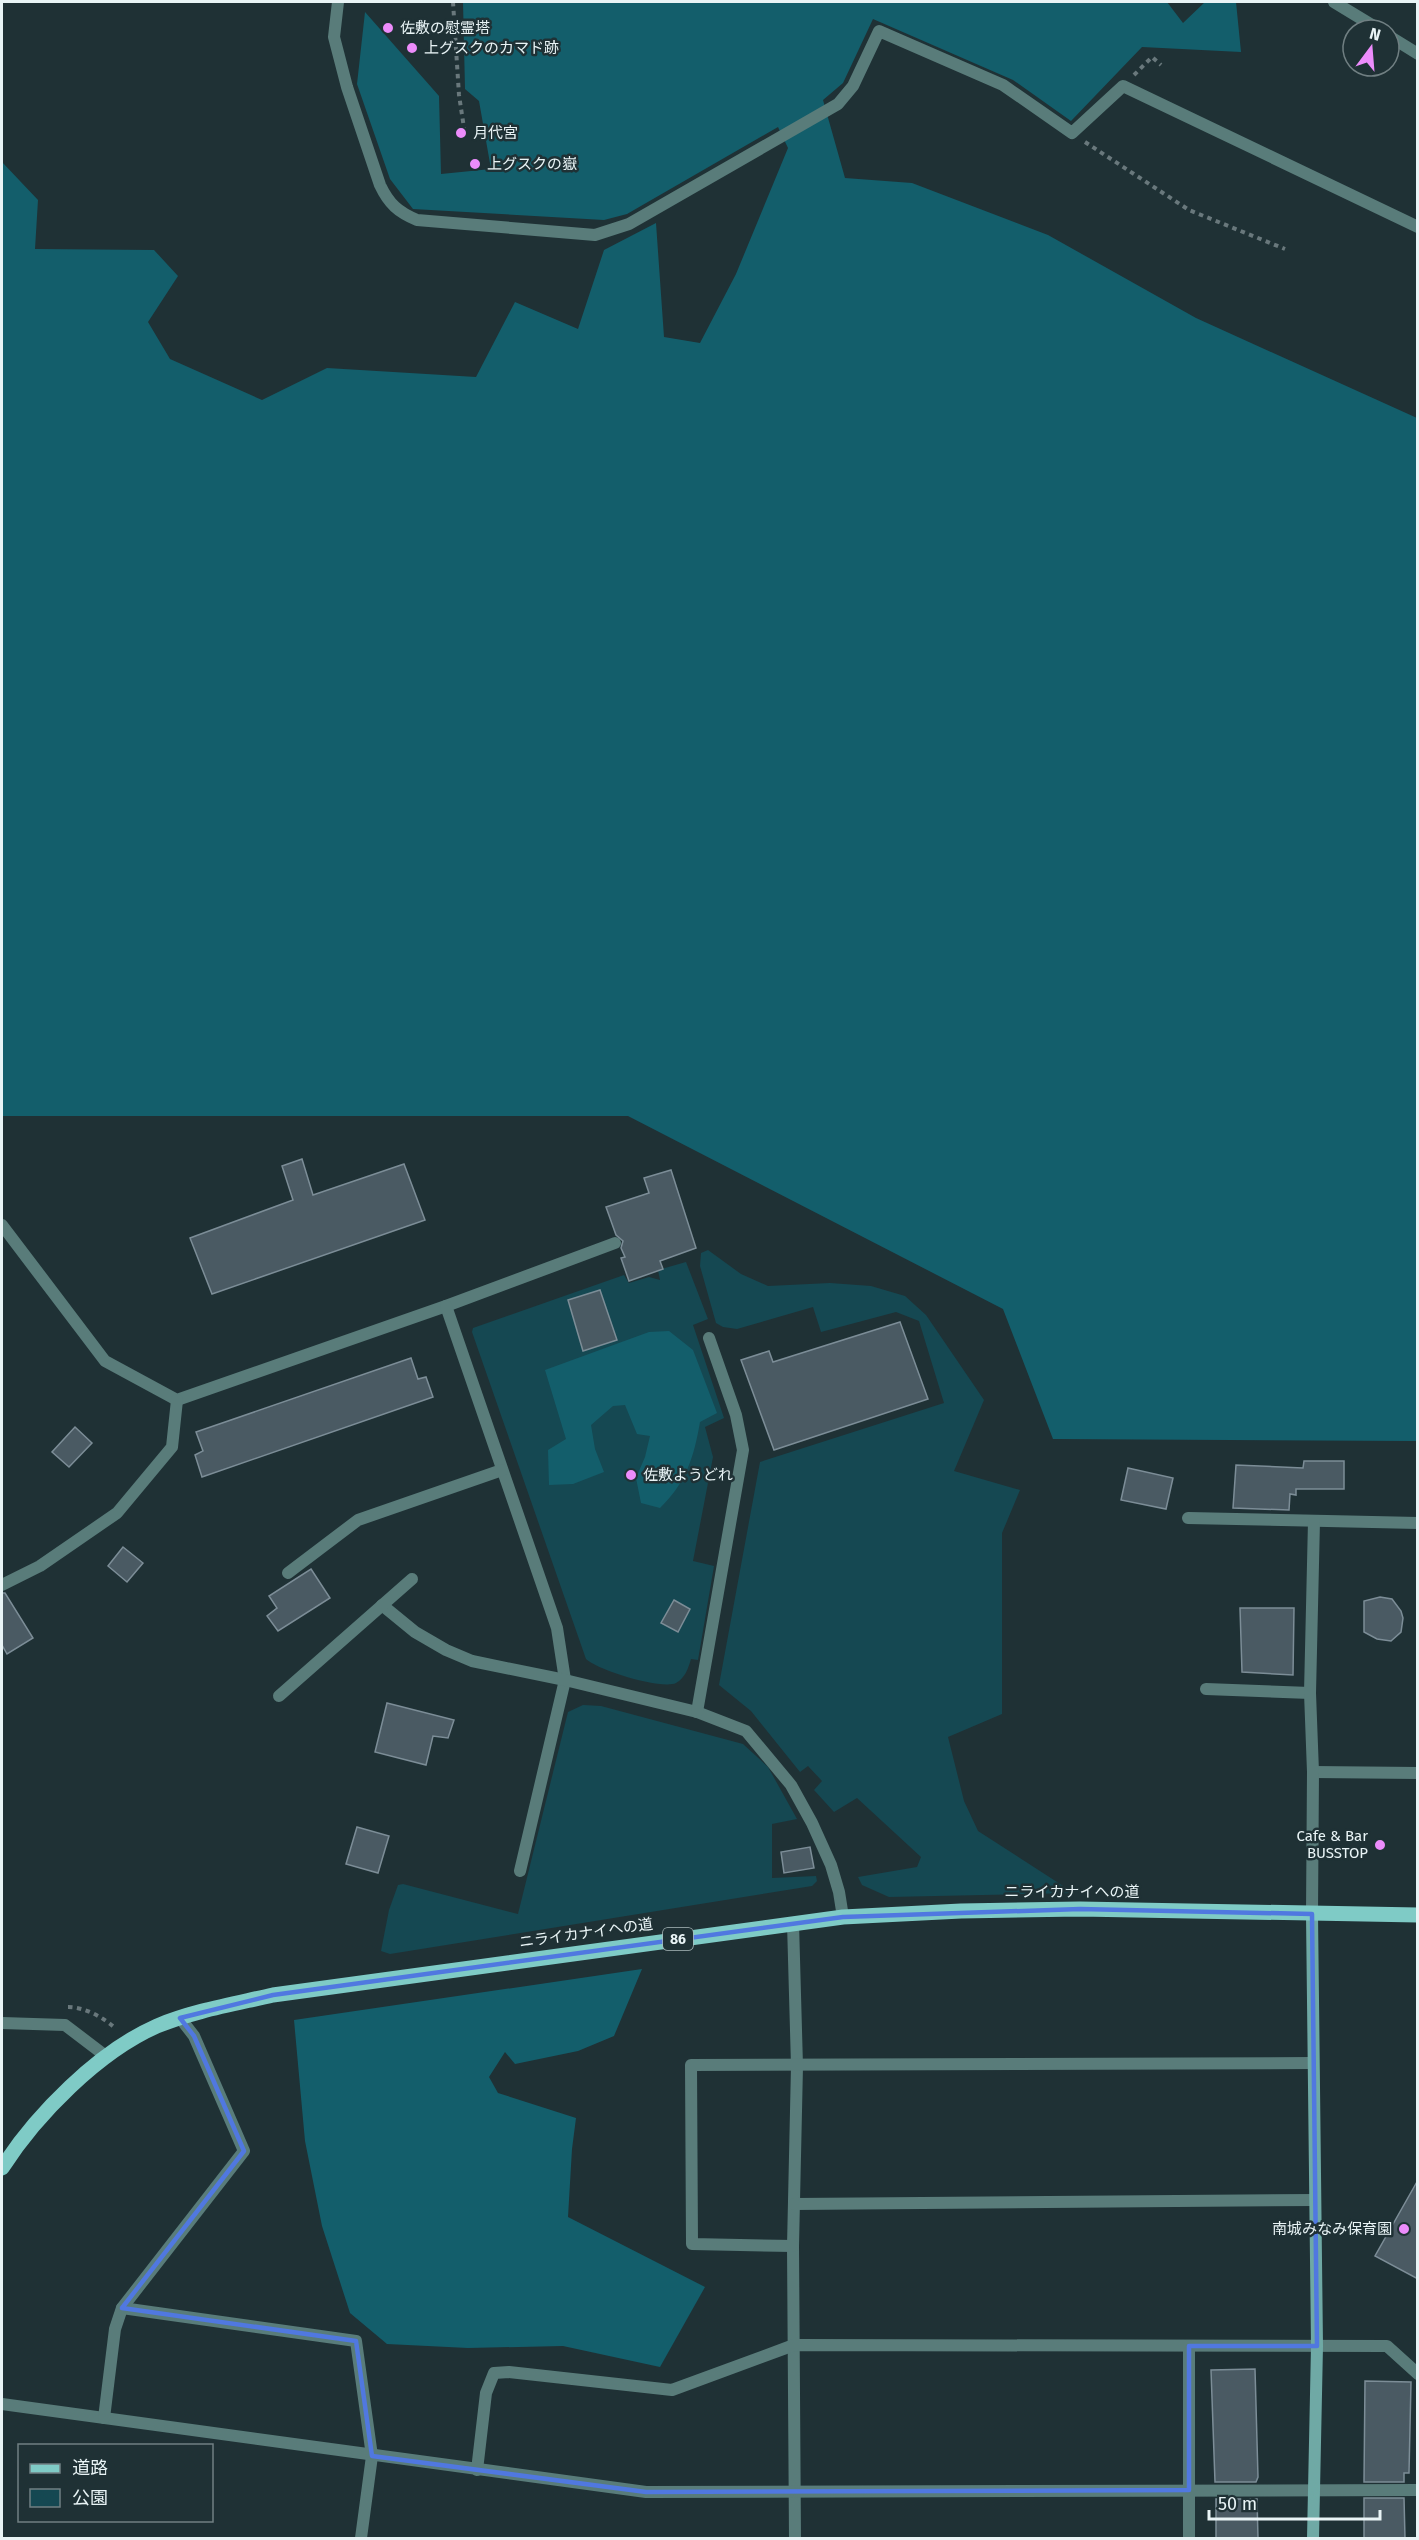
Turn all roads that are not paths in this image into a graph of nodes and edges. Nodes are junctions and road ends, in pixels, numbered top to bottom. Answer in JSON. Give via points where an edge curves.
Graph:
{"nodes":[{"id":1,"x":338,"y":2,"type":"edge"},
{"id":2,"x":1334,"y":2,"type":"edge"},
{"id":3,"x":1360,"y":18,"type":"edge"},
{"id":4,"x":1401,"y":43,"type":"edge"},
{"id":5,"x":1418,"y":54,"type":"edge"},
{"id":6,"x":1418,"y":227,"type":"edge"},
{"id":7,"x":2,"y":1225,"type":"edge"},
{"id":8,"x":615,"y":1243,"type":"dead end"},
{"id":9,"x":446,"y":1306,"type":"junction"},
{"id":10,"x":709,"y":1338,"type":"dead end"},
{"id":11,"x":177,"y":1400,"type":"junction"},
{"id":12,"x":502,"y":1470,"type":"junction"},
{"id":13,"x":1188,"y":1518,"type":"dead end"},
{"id":14,"x":1314,"y":1521,"type":"junction"},
{"id":15,"x":1418,"y":1523,"type":"edge"},
{"id":16,"x":288,"y":1573,"type":"dead end"},
{"id":17,"x":412,"y":1579,"type":"dead end"},
{"id":18,"x":2,"y":1585,"type":"edge"},
{"id":19,"x":382,"y":1605,"type":"junction"},
{"id":20,"x":565,"y":1680,"type":"junction"},
{"id":21,"x":1206,"y":1689,"type":"dead end"},
{"id":22,"x":1310,"y":1693,"type":"junction"},
{"id":23,"x":279,"y":1696,"type":"dead end"},
{"id":24,"x":697,"y":1712,"type":"junction"},
{"id":25,"x":1313,"y":1772,"type":"junction"},
{"id":26,"x":1418,"y":1773,"type":"edge"},
{"id":27,"x":520,"y":1870,"type":"dead end"},
{"id":28,"x":1312,"y":1914,"type":"junction"},
{"id":29,"x":1418,"y":1915,"type":"edge"},
{"id":30,"x":843,"y":1917,"type":"junction"},
{"id":31,"x":793,"y":1923,"type":"junction"},
{"id":32,"x":180,"y":2018,"type":"junction"},
{"id":33,"x":2,"y":2023,"type":"edge"},
{"id":34,"x":107,"y":2057,"type":"junction"},
{"id":35,"x":1313,"y":2063,"type":"junction"},
{"id":36,"x":796,"y":2066,"type":"junction"},
{"id":37,"x":2,"y":2168,"type":"edge"},
{"id":38,"x":1315,"y":2200,"type":"junction"},
{"id":39,"x":794,"y":2204,"type":"junction"},
{"id":40,"x":793,"y":2246,"type":"junction"},
{"id":41,"x":122,"y":2308,"type":"junction"},
{"id":42,"x":795,"y":2345,"type":"junction"},
{"id":43,"x":1189,"y":2346,"type":"junction"},
{"id":44,"x":1317,"y":2346,"type":"junction"},
{"id":45,"x":1418,"y":2374,"type":"edge"},
{"id":46,"x":2,"y":2404,"type":"edge"},
{"id":47,"x":104,"y":2418,"type":"junction"},
{"id":48,"x":372,"y":2456,"type":"junction"},
{"id":49,"x":477,"y":2470,"type":"junction"},
{"id":50,"x":1312,"y":2489,"type":"junction"},
{"id":51,"x":795,"y":2490,"type":"junction"},
{"id":52,"x":1189,"y":2490,"type":"junction"},
{"id":53,"x":1418,"y":2490,"type":"edge"},
{"id":54,"x":362,"y":2538,"type":"edge"},
{"id":55,"x":795,"y":2538,"type":"edge"},
{"id":56,"x":1189,"y":2538,"type":"edge"},
{"id":57,"x":1312,"y":2538,"type":"edge"}],
"edges":[{"from":1,"to":6,"type":"street","via":[[334,37],[380,185],[395,209],[417,220],[595,235],[629,224],[838,104],[853,86],[879,31],[1003,85],[1072,133],[1123,86]]},
{"from":2,"to":3,"type":"street"},
{"from":4,"to":5,"type":"street"},
{"from":7,"to":11,"type":"street","via":[[105,1361]]},
{"from":8,"to":9,"type":"street"},
{"from":9,"to":11,"type":"street"},
{"from":9,"to":12,"type":"street"},
{"from":10,"to":24,"type":"street","via":[[736,1415],[743,1449]]},
{"from":11,"to":18,"type":"street","via":[[172,1447],[117,1513],[40,1566]]},
{"from":12,"to":16,"type":"street","via":[[358,1520]]},
{"from":12,"to":20,"type":"street","via":[[556,1628]]},
{"from":13,"to":14,"type":"street"},
{"from":14,"to":15,"type":"street"},
{"from":14,"to":22,"type":"street"},
{"from":17,"to":19,"type":"street"},
{"from":19,"to":20,"type":"street","via":[[415,1632],[446,1650],[472,1660]]},
{"from":19,"to":23,"type":"street"},
{"from":20,"to":24,"type":"street"},
{"from":20,"to":27,"type":"street"},
{"from":21,"to":22,"type":"street"},
{"from":22,"to":25,"type":"street"},
{"from":24,"to":30,"type":"street","via":[[746,1731],[792,1785],[831,1865]]},
{"from":25,"to":26,"type":"street"},
{"from":25,"to":28,"type":"street"},
{"from":28,"to":29,"type":"main road","name":"ニライカナイへの道","number":"86"},
{"from":28,"to":30,"type":"main road","name":"ニライカナイへの道","number":"86","via":[[1080,1909]]},
{"from":28,"to":35,"type":"street"},
{"from":30,"to":31,"type":"main road","name":"ニライカナイへの道","number":"86"},
{"from":31,"to":32,"type":"main road","name":"ニライカナイへの道","number":"86","via":[[273,1995]]},
{"from":31,"to":36,"type":"street"},
{"from":32,"to":34,"type":"main road","name":"ニライカナイへの道","number":"86","via":[[154,2027]]},
{"from":32,"to":41,"type":"street","via":[[194,2036],[244,2151]]},
{"from":33,"to":34,"type":"street","via":[[64,2025]]},
{"from":34,"to":37,"type":"main road","name":"ニライカナイへの道","number":"86","via":[[46,2110]]},
{"from":35,"to":36,"type":"street"},
{"from":35,"to":38,"type":"street"},
{"from":36,"to":39,"type":"street"},
{"from":36,"to":40,"type":"street","via":[[691,2065],[692,2244]]},
{"from":38,"to":39,"type":"street"},
{"from":38,"to":44,"type":"street"},
{"from":39,"to":40,"type":"street"},
{"from":40,"to":42,"type":"street"},
{"from":41,"to":47,"type":"street","via":[[114,2330]]},
{"from":41,"to":48,"type":"street","via":[[356,2341]]},
{"from":42,"to":43,"type":"street"},
{"from":42,"to":49,"type":"street","via":[[672,2390],[494,2373],[486,2392]]},
{"from":42,"to":51,"type":"street"},
{"from":43,"to":44,"type":"street"},
{"from":43,"to":52,"type":"street"},
{"from":44,"to":45,"type":"street","via":[[1387,2346]]},
{"from":44,"to":50,"type":"street"},
{"from":46,"to":47,"type":"street"},
{"from":47,"to":48,"type":"street"},
{"from":48,"to":49,"type":"street"},
{"from":48,"to":54,"type":"street"},
{"from":49,"to":51,"type":"street","via":[[646,2492]]},
{"from":50,"to":52,"type":"street"},
{"from":50,"to":53,"type":"street"},
{"from":50,"to":57,"type":"street"},
{"from":51,"to":52,"type":"street"},
{"from":51,"to":55,"type":"street"},
{"from":52,"to":56,"type":"street"}]}
